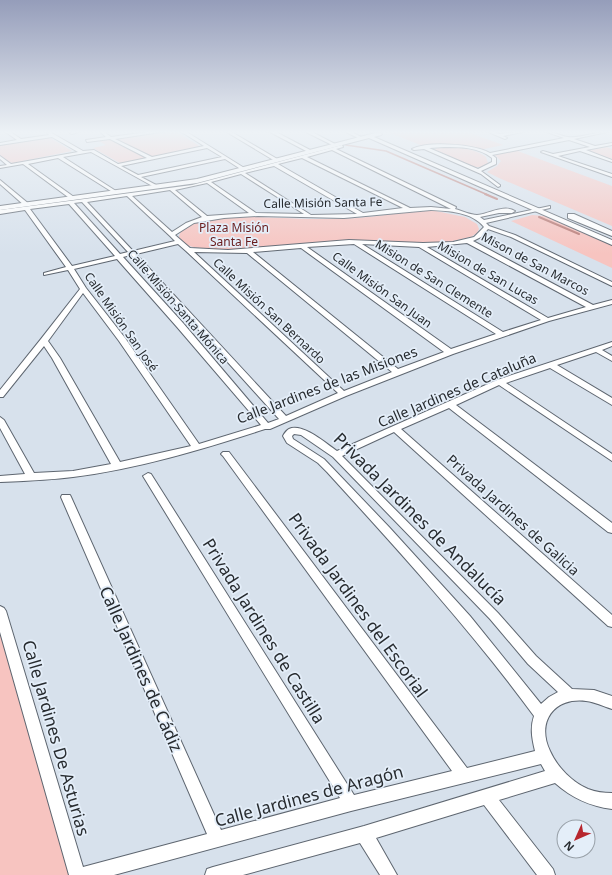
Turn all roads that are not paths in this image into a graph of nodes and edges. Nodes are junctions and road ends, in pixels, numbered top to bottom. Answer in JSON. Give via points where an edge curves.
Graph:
{"nodes":[{"id":1,"x":35,"y":172,"type":"edge"},
{"id":2,"x":83,"y":172,"type":"edge"},
{"id":3,"x":131,"y":172,"type":"edge"},
{"id":4,"x":159,"y":172,"type":"edge"},
{"id":5,"x":239,"y":172,"type":"edge"},
{"id":6,"x":240,"y":172,"type":"edge"},
{"id":7,"x":244,"y":172,"type":"edge"},
{"id":8,"x":292,"y":172,"type":"edge"},
{"id":9,"x":334,"y":172,"type":"edge"},
{"id":10,"x":383,"y":172,"type":"edge"},
{"id":11,"x":452,"y":172,"type":"edge"},
{"id":12,"x":466,"y":172,"type":"edge"},
{"id":13,"x":482,"y":172,"type":"edge"},
{"id":14,"x":600,"y":172,"type":"edge"},
{"id":15,"x":139,"y":176,"type":"junction"},
{"id":16,"x":612,"y":176,"type":"edge"},
{"id":17,"x":0,"y":182,"type":"edge"},
{"id":18,"x":208,"y":182,"type":"junction"},
{"id":19,"x":156,"y":186,"type":"junction"},
{"id":20,"x":498,"y":186,"type":"junction"},
{"id":21,"x":170,"y":189,"type":"junction"},
{"id":22,"x":114,"y":192,"type":"junction"},
{"id":23,"x":129,"y":195,"type":"junction"},
{"id":24,"x":72,"y":201,"type":"junction"},
{"id":25,"x":84,"y":201,"type":"junction"},
{"id":26,"x":27,"y":207,"type":"junction"},
{"id":27,"x":535,"y":207,"type":"junction"},
{"id":28,"x":2,"y":209,"type":"edge"},
{"id":29,"x":408,"y":210,"type":"junction"},
{"id":30,"x":462,"y":212,"type":"junction"},
{"id":31,"x":255,"y":215,"type":"junction"},
{"id":32,"x":363,"y":215,"type":"junction"},
{"id":33,"x":311,"y":216,"type":"junction"},
{"id":34,"x":206,"y":218,"type":"junction"},
{"id":35,"x":481,"y":222,"type":"junction"},
{"id":36,"x":172,"y":235,"type":"junction"},
{"id":37,"x":610,"y":236,"type":"edge"},
{"id":38,"x":468,"y":241,"type":"junction"},
{"id":39,"x":355,"y":242,"type":"junction"},
{"id":40,"x":418,"y":244,"type":"junction"},
{"id":41,"x":183,"y":246,"type":"junction"},
{"id":42,"x":302,"y":246,"type":"junction"},
{"id":43,"x":249,"y":252,"type":"junction"},
{"id":44,"x":133,"y":255,"type":"junction"},
{"id":45,"x":121,"y":258,"type":"junction"},
{"id":46,"x":70,"y":268,"type":"junction"},
{"id":47,"x":46,"y":274,"type":"dead end"},
{"id":48,"x":612,"y":284,"type":"edge"},
{"id":49,"x":83,"y":289,"type":"junction"},
{"id":50,"x":612,"y":302,"type":"edge"},
{"id":51,"x":592,"y":307,"type":"junction"},
{"id":52,"x":547,"y":320,"type":"junction"},
{"id":53,"x":195,"y":322,"type":"junction"},
{"id":54,"x":180,"y":325,"type":"junction"},
{"id":55,"x":502,"y":335,"type":"junction"},
{"id":56,"x":44,"y":341,"type":"junction"},
{"id":57,"x":612,"y":344,"type":"edge"},
{"id":58,"x":596,"y":349,"type":"junction"},
{"id":59,"x":450,"y":352,"type":"junction"},
{"id":60,"x":612,"y":359,"type":"edge"},
{"id":61,"x":550,"y":364,"type":"junction"},
{"id":62,"x":398,"y":373,"type":"junction"},
{"id":63,"x":500,"y":382,"type":"junction"},
{"id":64,"x":343,"y":394,"type":"junction"},
{"id":65,"x":0,"y":395,"type":"edge"},
{"id":66,"x":612,"y":402,"type":"edge"},
{"id":67,"x":450,"y":404,"type":"junction"},
{"id":68,"x":0,"y":420,"type":"edge"},
{"id":69,"x":285,"y":420,"type":"junction"},
{"id":70,"x":267,"y":427,"type":"junction"},
{"id":71,"x":396,"y":430,"type":"junction"},
{"id":72,"x":197,"y":448,"type":"junction"},
{"id":73,"x":226,"y":454,"type":"dead end"},
{"id":74,"x":336,"y":455,"type":"junction"},
{"id":75,"x":612,"y":458,"type":"edge"},
{"id":76,"x":117,"y":466,"type":"junction"},
{"id":77,"x":148,"y":476,"type":"dead end"},
{"id":78,"x":31,"y":477,"type":"junction"},
{"id":79,"x":0,"y":479,"type":"edge"},
{"id":80,"x":66,"y":497,"type":"dead end"},
{"id":81,"x":612,"y":529,"type":"edge"},
{"id":82,"x":0,"y":611,"type":"edge"},
{"id":83,"x":612,"y":622,"type":"edge"},
{"id":84,"x":569,"y":694,"type":"junction"},
{"id":85,"x":612,"y":703,"type":"edge"},
{"id":86,"x":541,"y":714,"type":"junction"},
{"id":87,"x":544,"y":756,"type":"junction"},
{"id":88,"x":557,"y":775,"type":"junction"},
{"id":89,"x":464,"y":776,"type":"junction"},
{"id":90,"x":487,"y":796,"type":"junction"},
{"id":91,"x":612,"y":801,"type":"edge"},
{"id":92,"x":351,"y":803,"type":"junction"},
{"id":93,"x":364,"y":834,"type":"junction"},
{"id":94,"x":217,"y":840,"type":"junction"},
{"id":95,"x":233,"y":873,"type":"edge"},
{"id":96,"x":77,"y":875,"type":"edge"},
{"id":97,"x":84,"y":875,"type":"edge"},
{"id":98,"x":213,"y":875,"type":"edge"},
{"id":99,"x":389,"y":875,"type":"edge"},
{"id":100,"x":547,"y":875,"type":"edge"}],
"edges":[{"from":1,"to":24,"type":"street","name":"Calle Misión Santa Mónica"},
{"from":2,"to":22,"type":"street"},
{"from":3,"to":15,"type":"street"},
{"from":4,"to":15,"type":"street"},
{"from":5,"to":19,"type":"main road"},
{"from":6,"to":18,"type":"street"},
{"from":7,"to":33,"type":"street"},
{"from":8,"to":32,"type":"street"},
{"from":9,"to":29,"type":"street"},
{"from":10,"to":30,"type":"street"},
{"from":11,"to":27,"type":"main road"},
{"from":12,"to":20,"type":"main road"},
{"from":13,"to":20,"type":"street"},
{"from":14,"to":16,"type":"street"},
{"from":15,"to":19,"type":"street"},
{"from":17,"to":26,"type":"street","name":"Calle Misión San José"},
{"from":18,"to":21,"type":"street"},
{"from":18,"to":31,"type":"street"},
{"from":19,"to":22,"type":"main road"},
{"from":20,"to":27,"type":"main road"},
{"from":21,"to":23,"type":"street"},
{"from":21,"to":34,"type":"street"},
{"from":22,"to":24,"type":"main road"},
{"from":23,"to":25,"type":"street"},
{"from":23,"to":36,"type":"street","name":"Calle Misión San Bernardo"},
{"from":24,"to":25,"type":"street"},
{"from":24,"to":26,"type":"main road"},
{"from":24,"to":45,"type":"street","name":"Calle Misión Santa Mónica"},
{"from":25,"to":44,"type":"street","name":"Calle Misión Santa Mónica"},
{"from":26,"to":28,"type":"main road"},
{"from":26,"to":46,"type":"street","name":"Calle Misión San José"},
{"from":27,"to":35,"type":"street","via":[[512,211]]},
{"from":27,"to":35,"type":"street","via":[[513,218]]},
{"from":27,"to":37,"type":"main road"},
{"from":27,"to":37,"type":"main road","via":[[548,207]]},
{"from":29,"to":30,"type":"street","name":"Calle Misión Santa Fe","via":[[433,208]]},
{"from":29,"to":32,"type":"street","name":"Calle Misión Santa Fe"},
{"from":30,"to":35,"type":"street","name":"Calle Misión Santa Fe"},
{"from":31,"to":33,"type":"street","name":"Calle Misión Santa Fe"},
{"from":31,"to":34,"type":"street","name":"Calle Misión Santa Fe"},
{"from":32,"to":33,"type":"street","name":"Calle Misión Santa Fe"},
{"from":34,"to":36,"type":"street","name":"Calle Misión Santa Fe","via":[[186,225]]},
{"from":35,"to":38,"type":"street","via":[[480,235]]},
{"from":35,"to":48,"type":"street","name":"Calle Misión Santa Fe"},
{"from":36,"to":41,"type":"street","name":"Calle Misión San Bernardo"},
{"from":38,"to":40,"type":"street"},
{"from":38,"to":51,"type":"street","name":"Mison de San Marcos"},
{"from":39,"to":40,"type":"street"},
{"from":39,"to":42,"type":"street"},
{"from":39,"to":55,"type":"street","name":"Mision de San Clemente"},
{"from":40,"to":52,"type":"street","name":"Mision de San Lucas"},
{"from":41,"to":43,"type":"street","via":[[221,253]]},
{"from":41,"to":44,"type":"street"},
{"from":41,"to":64,"type":"street","name":"Calle Misión San Bernardo"},
{"from":42,"to":43,"type":"street"},
{"from":42,"to":59,"type":"street","name":"Calle Misión San Juan"},
{"from":43,"to":62,"type":"street"},
{"from":44,"to":45,"type":"street"},
{"from":44,"to":53,"type":"street","name":"Calle Misión Santa Mónica"},
{"from":45,"to":46,"type":"street"},
{"from":45,"to":54,"type":"street","name":"Calle Misión Santa Mónica"},
{"from":46,"to":47,"type":"street"},
{"from":46,"to":49,"type":"street","name":"Calle Misión San José"},
{"from":49,"to":56,"type":"street"},
{"from":49,"to":72,"type":"street","name":"Calle Misión San José"},
{"from":50,"to":51,"type":"street","name":"Calle Jardines de las Misiones"},
{"from":51,"to":52,"type":"street","name":"Calle Jardines de las Misiones"},
{"from":52,"to":55,"type":"street","name":"Calle Jardines de las Misiones"},
{"from":53,"to":54,"type":"street"},
{"from":53,"to":69,"type":"street","name":"Calle Misión Santa Mónica"},
{"from":54,"to":70,"type":"street","name":"Calle Misión Santa Mónica"},
{"from":55,"to":59,"type":"street","name":"Calle Jardines de las Misiones"},
{"from":56,"to":65,"type":"street"},
{"from":56,"to":76,"type":"street"},
{"from":57,"to":58,"type":"street","name":"Calle Jardines de Cataluña"},
{"from":58,"to":60,"type":"street"},
{"from":58,"to":61,"type":"street","name":"Calle Jardines de Cataluña"},
{"from":59,"to":62,"type":"street","name":"Calle Jardines de las Misiones"},
{"from":61,"to":63,"type":"street","name":"Calle Jardines de Cataluña"},
{"from":61,"to":66,"type":"street"},
{"from":62,"to":64,"type":"street","name":"Calle Jardines de las Misiones"},
{"from":63,"to":67,"type":"street","name":"Calle Jardines de Cataluña"},
{"from":63,"to":75,"type":"street"},
{"from":64,"to":69,"type":"street","name":"Calle Jardines de las Misiones"},
{"from":67,"to":71,"type":"street","name":"Calle Jardines de Cataluña"},
{"from":67,"to":81,"type":"street"},
{"from":68,"to":78,"type":"street"},
{"from":69,"to":70,"type":"street","name":"Calle Jardines de las Misiones"},
{"from":70,"to":72,"type":"street","name":"Calle Jardines de las Misiones"},
{"from":71,"to":74,"type":"street","name":"Calle Jardines de Cataluña"},
{"from":71,"to":83,"type":"street","name":"Privada Jardines de Galicia"},
{"from":72,"to":76,"type":"street","name":"Calle Jardines de las Misiones"},
{"from":73,"to":89,"type":"street","name":"Privada Jardines del Escorial"},
{"from":74,"to":84,"type":"street","name":"Privada Jardines de Andalucía","via":[[494,616],[532,660]]},
{"from":74,"to":86,"type":"street","name":"Privada Jardines de Andalucía","via":[[303,432],[296,430],[287,435],[290,441],[321,461],[398,544],[510,671]]},
{"from":76,"to":78,"type":"street","name":"Calle Jardines de las Misiones","via":[[73,474]]},
{"from":77,"to":92,"type":"street","name":"Privada Jardines de Castilla"},
{"from":78,"to":79,"type":"street","name":"Calle Jardines de las Misiones"},
{"from":80,"to":94,"type":"street","name":"Calle Jardines de Cádiz"},
{"from":82,"to":96,"type":"street","name":"Calle Jardines De Asturias"},
{"from":84,"to":85,"type":"street","via":[[587,694]]},
{"from":84,"to":86,"type":"street","via":[[552,701]]},
{"from":86,"to":87,"type":"street","via":[[537,733]]},
{"from":87,"to":88,"type":"street"},
{"from":87,"to":89,"type":"street","name":"Calle Jardines de Aragón"},
{"from":88,"to":90,"type":"street"},
{"from":88,"to":91,"type":"street","via":[[587,796]]},
{"from":89,"to":92,"type":"street","name":"Calle Jardines de Aragón"},
{"from":90,"to":93,"type":"street"},
{"from":90,"to":100,"type":"street"},
{"from":92,"to":94,"type":"street","name":"Calle Jardines de Aragón"},
{"from":93,"to":95,"type":"street"},
{"from":93,"to":99,"type":"street"},
{"from":94,"to":97,"type":"street","name":"Calle Jardines de Aragón"},
{"from":95,"to":98,"type":"street"}]}
